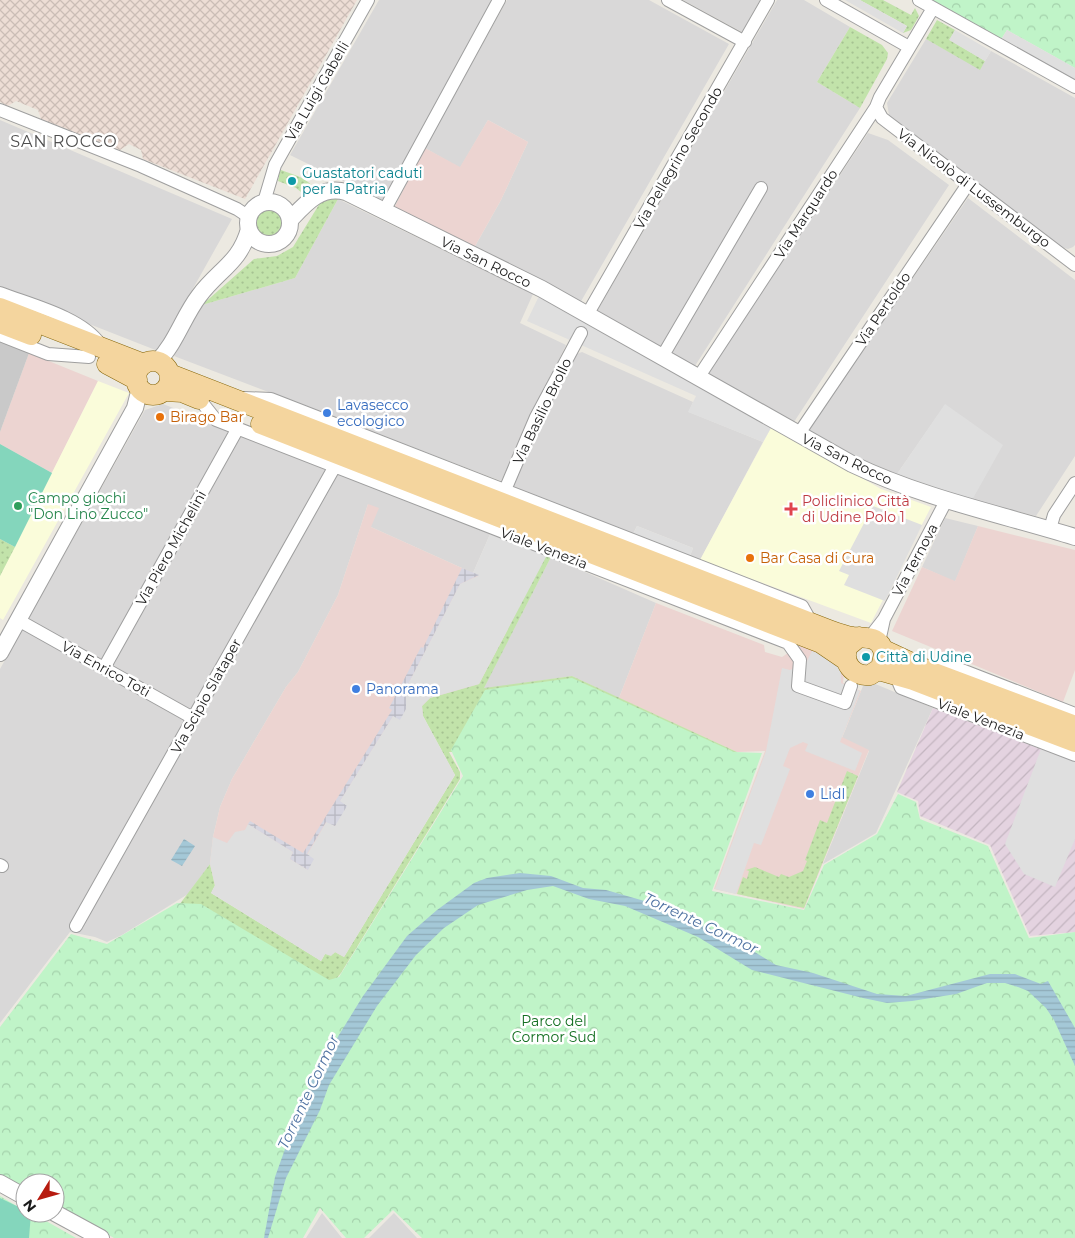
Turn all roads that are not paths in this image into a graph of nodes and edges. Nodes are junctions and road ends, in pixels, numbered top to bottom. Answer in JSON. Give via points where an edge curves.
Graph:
{"nodes":[{"id":1,"x":368,"y":0,"type":"edge"},
{"id":2,"x":499,"y":0,"type":"edge"},
{"id":3,"x":668,"y":0,"type":"edge"},
{"id":4,"x":768,"y":0,"type":"edge"},
{"id":5,"x":826,"y":0,"type":"edge"},
{"id":6,"x":919,"y":0,"type":"edge"},
{"id":7,"x":933,"y":8,"type":"junction"},
{"id":8,"x":745,"y":42,"type":"junction"},
{"id":9,"x":910,"y":47,"type":"junction"},
{"id":10,"x":1075,"y":88,"type":"edge"},
{"id":11,"x":876,"y":108,"type":"junction"},
{"id":12,"x":0,"y":110,"type":"edge"},
{"id":13,"x":968,"y":184,"type":"junction"},
{"id":14,"x":761,"y":188,"type":"dead end"},
{"id":15,"x":279,"y":208,"type":"junction"},
{"id":16,"x":384,"y":211,"type":"junction"},
{"id":17,"x":246,"y":217,"type":"junction"},
{"id":18,"x":266,"y":244,"type":"junction"},
{"id":19,"x":241,"y":253,"type":"junction"},
{"id":20,"x":1074,"y":262,"type":"edge"},
{"id":21,"x":0,"y":293,"type":"edge"},
{"id":22,"x":0,"y":308,"type":"edge"},
{"id":23,"x":586,"y":315,"type":"junction"},
{"id":24,"x":0,"y":323,"type":"edge"},
{"id":25,"x":581,"y":333,"type":"dead end"},
{"id":26,"x":0,"y":335,"type":"edge"},
{"id":27,"x":96,"y":353,"type":"junction"},
{"id":28,"x":662,"y":358,"type":"junction"},
{"id":29,"x":698,"y":378,"type":"junction"},
{"id":30,"x":151,"y":381,"type":"junction"},
{"id":31,"x":226,"y":396,"type":"junction"},
{"id":32,"x":200,"y":400,"type":"junction"},
{"id":33,"x":238,"y":428,"type":"junction"},
{"id":34,"x":798,"y":435,"type":"junction"},
{"id":35,"x":335,"y":466,"type":"junction"},
{"id":36,"x":1075,"y":484,"type":"edge"},
{"id":37,"x":505,"y":490,"type":"junction"},
{"id":38,"x":946,"y":501,"type":"junction"},
{"id":39,"x":1050,"y":529,"type":"junction"},
{"id":40,"x":1075,"y":537,"type":"edge"},
{"id":41,"x":18,"y":620,"type":"junction"},
{"id":42,"x":811,"y":622,"type":"junction"},
{"id":43,"x":873,"y":641,"type":"junction"},
{"id":44,"x":0,"y":653,"type":"edge"},
{"id":45,"x":104,"y":668,"type":"junction"},
{"id":46,"x":929,"y":671,"type":"junction"},
{"id":47,"x":864,"y":672,"type":"junction"},
{"id":48,"x":1075,"y":714,"type":"edge"},
{"id":49,"x":193,"y":718,"type":"junction"},
{"id":50,"x":1075,"y":726,"type":"edge"},
{"id":51,"x":1075,"y":742,"type":"edge"},
{"id":52,"x":1075,"y":755,"type":"edge"},
{"id":53,"x":76,"y":926,"type":"dead end"},
{"id":54,"x":0,"y":1183,"type":"edge"},
{"id":55,"x":15,"y":1191,"type":"edge"},
{"id":56,"x":65,"y":1218,"type":"edge"},
{"id":57,"x":101,"y":1238,"type":"edge"}],
"edges":[{"from":1,"to":15,"type":"street","name":"Via Luigi Gabelli","via":[[275,166],[270,184]]},
{"from":2,"to":16,"type":"street"},
{"from":3,"to":8,"type":"street"},
{"from":4,"to":8,"type":"street","name":"Via Pellegrino Secondo"},
{"from":5,"to":9,"type":"street"},
{"from":6,"to":7,"type":"street"},
{"from":7,"to":9,"type":"street"},
{"from":7,"to":10,"type":"street"},
{"from":8,"to":23,"type":"street","name":"Via Pellegrino Secondo"},
{"from":9,"to":11,"type":"street","name":"Via Marquardo"},
{"from":11,"to":13,"type":"street","name":"Via Nicolò di Lussemburgo","via":[[882,118]]},
{"from":11,"to":29,"type":"street","name":"Via Marquardo"},
{"from":12,"to":17,"type":"street","via":[[134,163]]},
{"from":13,"to":20,"type":"street","name":"Via Nicolò di Lussemburgo"},
{"from":13,"to":34,"type":"street","name":"Via Pertoldo"},
{"from":14,"to":28,"type":"street"},
{"from":15,"to":16,"type":"street","name":"Via San Rocco","via":[[306,202],[325,191],[337,190]]},
{"from":15,"to":17,"type":"street"},
{"from":15,"to":18,"type":"street","via":[[290,226],[279,242]]},
{"from":16,"to":23,"type":"street","name":"Via San Rocco"},
{"from":17,"to":18,"type":"street","via":[[255,238]]},
{"from":17,"to":19,"type":"street"},
{"from":18,"to":19,"type":"street"},
{"from":19,"to":30,"type":"street","via":[[198,297]]},
{"from":21,"to":27,"type":"street","name":"Viale Venezia","via":[[76,323],[90,332]]},
{"from":22,"to":27,"type":"main road","name":"Viale Venezia"},
{"from":23,"to":28,"type":"street","name":"Via San Rocco"},
{"from":24,"to":27,"type":"main road","name":"Viale Venezia"},
{"from":25,"to":37,"type":"street","name":"Via Basilio Brollo","via":[[536,417]]},
{"from":26,"to":27,"type":"street","name":"Viale Venezia","via":[[48,354]]},
{"from":27,"to":30,"type":"main road","name":"Viale Venezia","via":[[130,375]]},
{"from":28,"to":29,"type":"street","name":"Via San Rocco"},
{"from":29,"to":34,"type":"street","name":"Via San Rocco"},
{"from":30,"to":31,"type":"main road","name":"Viale Venezia"},
{"from":30,"to":32,"type":"main road","name":"Viale Venezia"},
{"from":30,"to":41,"type":"street"},
{"from":31,"to":37,"type":"street","name":"Viale Venezia","via":[[271,399]]},
{"from":31,"to":42,"type":"main road","name":"Viale Venezia"},
{"from":32,"to":33,"type":"street","name":"Viale Venezia","via":[[216,420]]},
{"from":32,"to":47,"type":"main road","name":"Viale Venezia","via":[[815,641]]},
{"from":33,"to":35,"type":"street","name":"Viale Venezia"},
{"from":33,"to":45,"type":"street","name":"Via Piero Michelini"},
{"from":34,"to":38,"type":"street","name":"Via San Rocco","via":[[867,472]]},
{"from":35,"to":47,"type":"street","name":"Viale Venezia","via":[[788,644],[800,660],[798,686],[845,703]]},
{"from":35,"to":49,"type":"street","name":"Via Scipio Slataper"},
{"from":36,"to":39,"type":"street","via":[[1054,515]]},
{"from":37,"to":42,"type":"street","name":"Viale Venezia","via":[[802,606]]},
{"from":38,"to":39,"type":"street","name":"Via San Rocco"},
{"from":38,"to":43,"type":"street","name":"Via Ternova"},
{"from":39,"to":40,"type":"street","name":"Via San Rocco"},
{"from":41,"to":44,"type":"street"},
{"from":41,"to":45,"type":"street","name":"Via Enrico Toti"},
{"from":42,"to":43,"type":"main road","name":"Viale Venezia","via":[[840,634]]},
{"from":43,"to":46,"type":"main road","name":"Viale Venezia"},
{"from":43,"to":47,"type":"main road","name":"Viale Venezia","via":[[883,663]]},
{"from":43,"to":47,"type":"main road","name":"Viale Venezia","via":[[848,646]]},
{"from":45,"to":49,"type":"street","name":"Via Enrico Toti"},
{"from":46,"to":48,"type":"street","via":[[949,665]]},
{"from":46,"to":50,"type":"main road","name":"Viale Venezia"},
{"from":47,"to":51,"type":"main road","name":"Viale Venezia"},
{"from":47,"to":52,"type":"street","name":"Viale Venezia"},
{"from":49,"to":53,"type":"street","name":"Via Scipio Slataper"},
{"from":54,"to":55,"type":"street"},
{"from":56,"to":57,"type":"street"}]}
